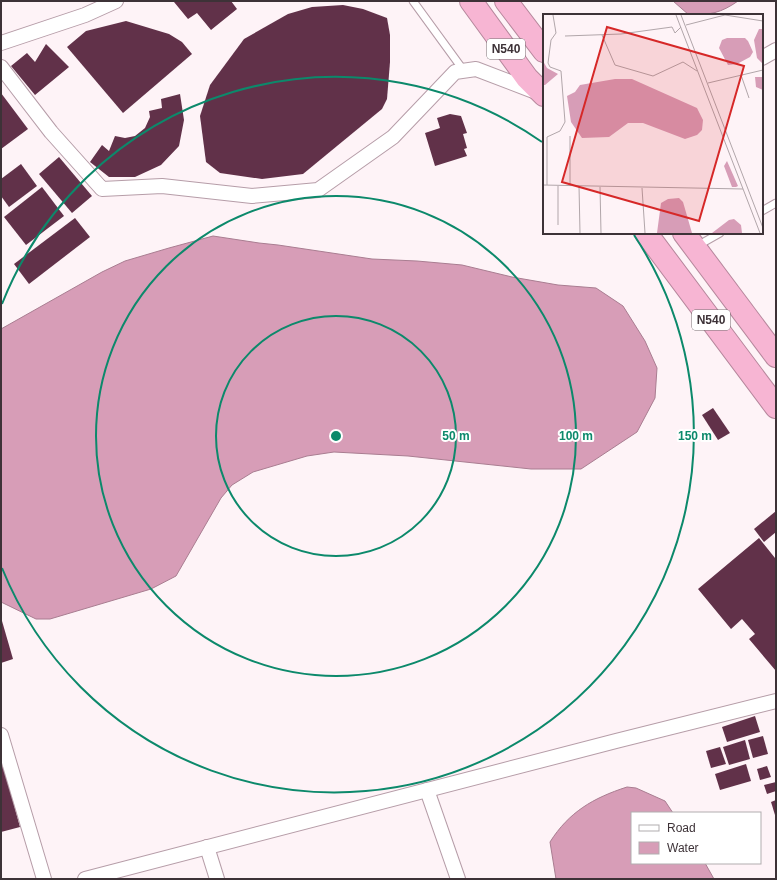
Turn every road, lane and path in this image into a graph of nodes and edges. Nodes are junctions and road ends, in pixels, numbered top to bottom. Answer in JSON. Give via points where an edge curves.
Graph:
{"nodes":[{"id":1,"x":116,"y":1,"type":"edge"},
{"id":2,"x":413,"y":1,"type":"edge"},
{"id":3,"x":470,"y":1,"type":"edge"},
{"id":4,"x":506,"y":1,"type":"edge"},
{"id":5,"x":1,"y":43,"type":"edge"},
{"id":6,"x":543,"y":50,"type":"edge"},
{"id":7,"x":776,"y":50,"type":"edge"},
{"id":8,"x":763,"y":57,"type":"edge"},
{"id":9,"x":1,"y":67,"type":"edge"},
{"id":10,"x":464,"y":71,"type":"junction"},
{"id":11,"x":543,"y":94,"type":"edge"},
{"id":12,"x":543,"y":95,"type":"edge"},
{"id":13,"x":776,"y":203,"type":"edge"},
{"id":14,"x":763,"y":210,"type":"edge"},
{"id":15,"x":647,"y":234,"type":"edge"},
{"id":16,"x":716,"y":234,"type":"edge"},
{"id":17,"x":689,"y":240,"type":"edge"},
{"id":18,"x":776,"y":356,"type":"edge"},
{"id":19,"x":776,"y":408,"type":"edge"},
{"id":20,"x":776,"y":701,"type":"edge"},
{"id":21,"x":1,"y":735,"type":"edge"},
{"id":22,"x":427,"y":790,"type":"junction"},
{"id":23,"x":207,"y":848,"type":"junction"},
{"id":24,"x":92,"y":878,"type":"edge"},
{"id":25,"x":44,"y":879,"type":"edge"},
{"id":26,"x":217,"y":879,"type":"edge"},
{"id":27,"x":458,"y":879,"type":"edge"}],
"edges":[{"from":1,"to":5,"type":"street","via":[[85,15]]},
{"from":2,"to":10,"type":"lane"},
{"from":3,"to":11,"type":"highway","number":"N540","via":[[527,78]]},
{"from":4,"to":6,"type":"highway","number":"N540"},
{"from":7,"to":8,"type":"street"},
{"from":9,"to":10,"type":"street","via":[[51,132],[102,189],[162,186],[252,196],[318,190],[393,137],[455,72]]},
{"from":10,"to":12,"type":"street","via":[[476,69]]},
{"from":13,"to":14,"type":"lane"},
{"from":15,"to":19,"type":"highway","number":"N540"},
{"from":16,"to":17,"type":"lane"},
{"from":17,"to":18,"type":"highway","number":"N540"},
{"from":20,"to":22,"type":"street"},
{"from":21,"to":25,"type":"street"},
{"from":22,"to":23,"type":"street"},
{"from":22,"to":27,"type":"street"},
{"from":23,"to":24,"type":"street"},
{"from":23,"to":26,"type":"street"}]}
